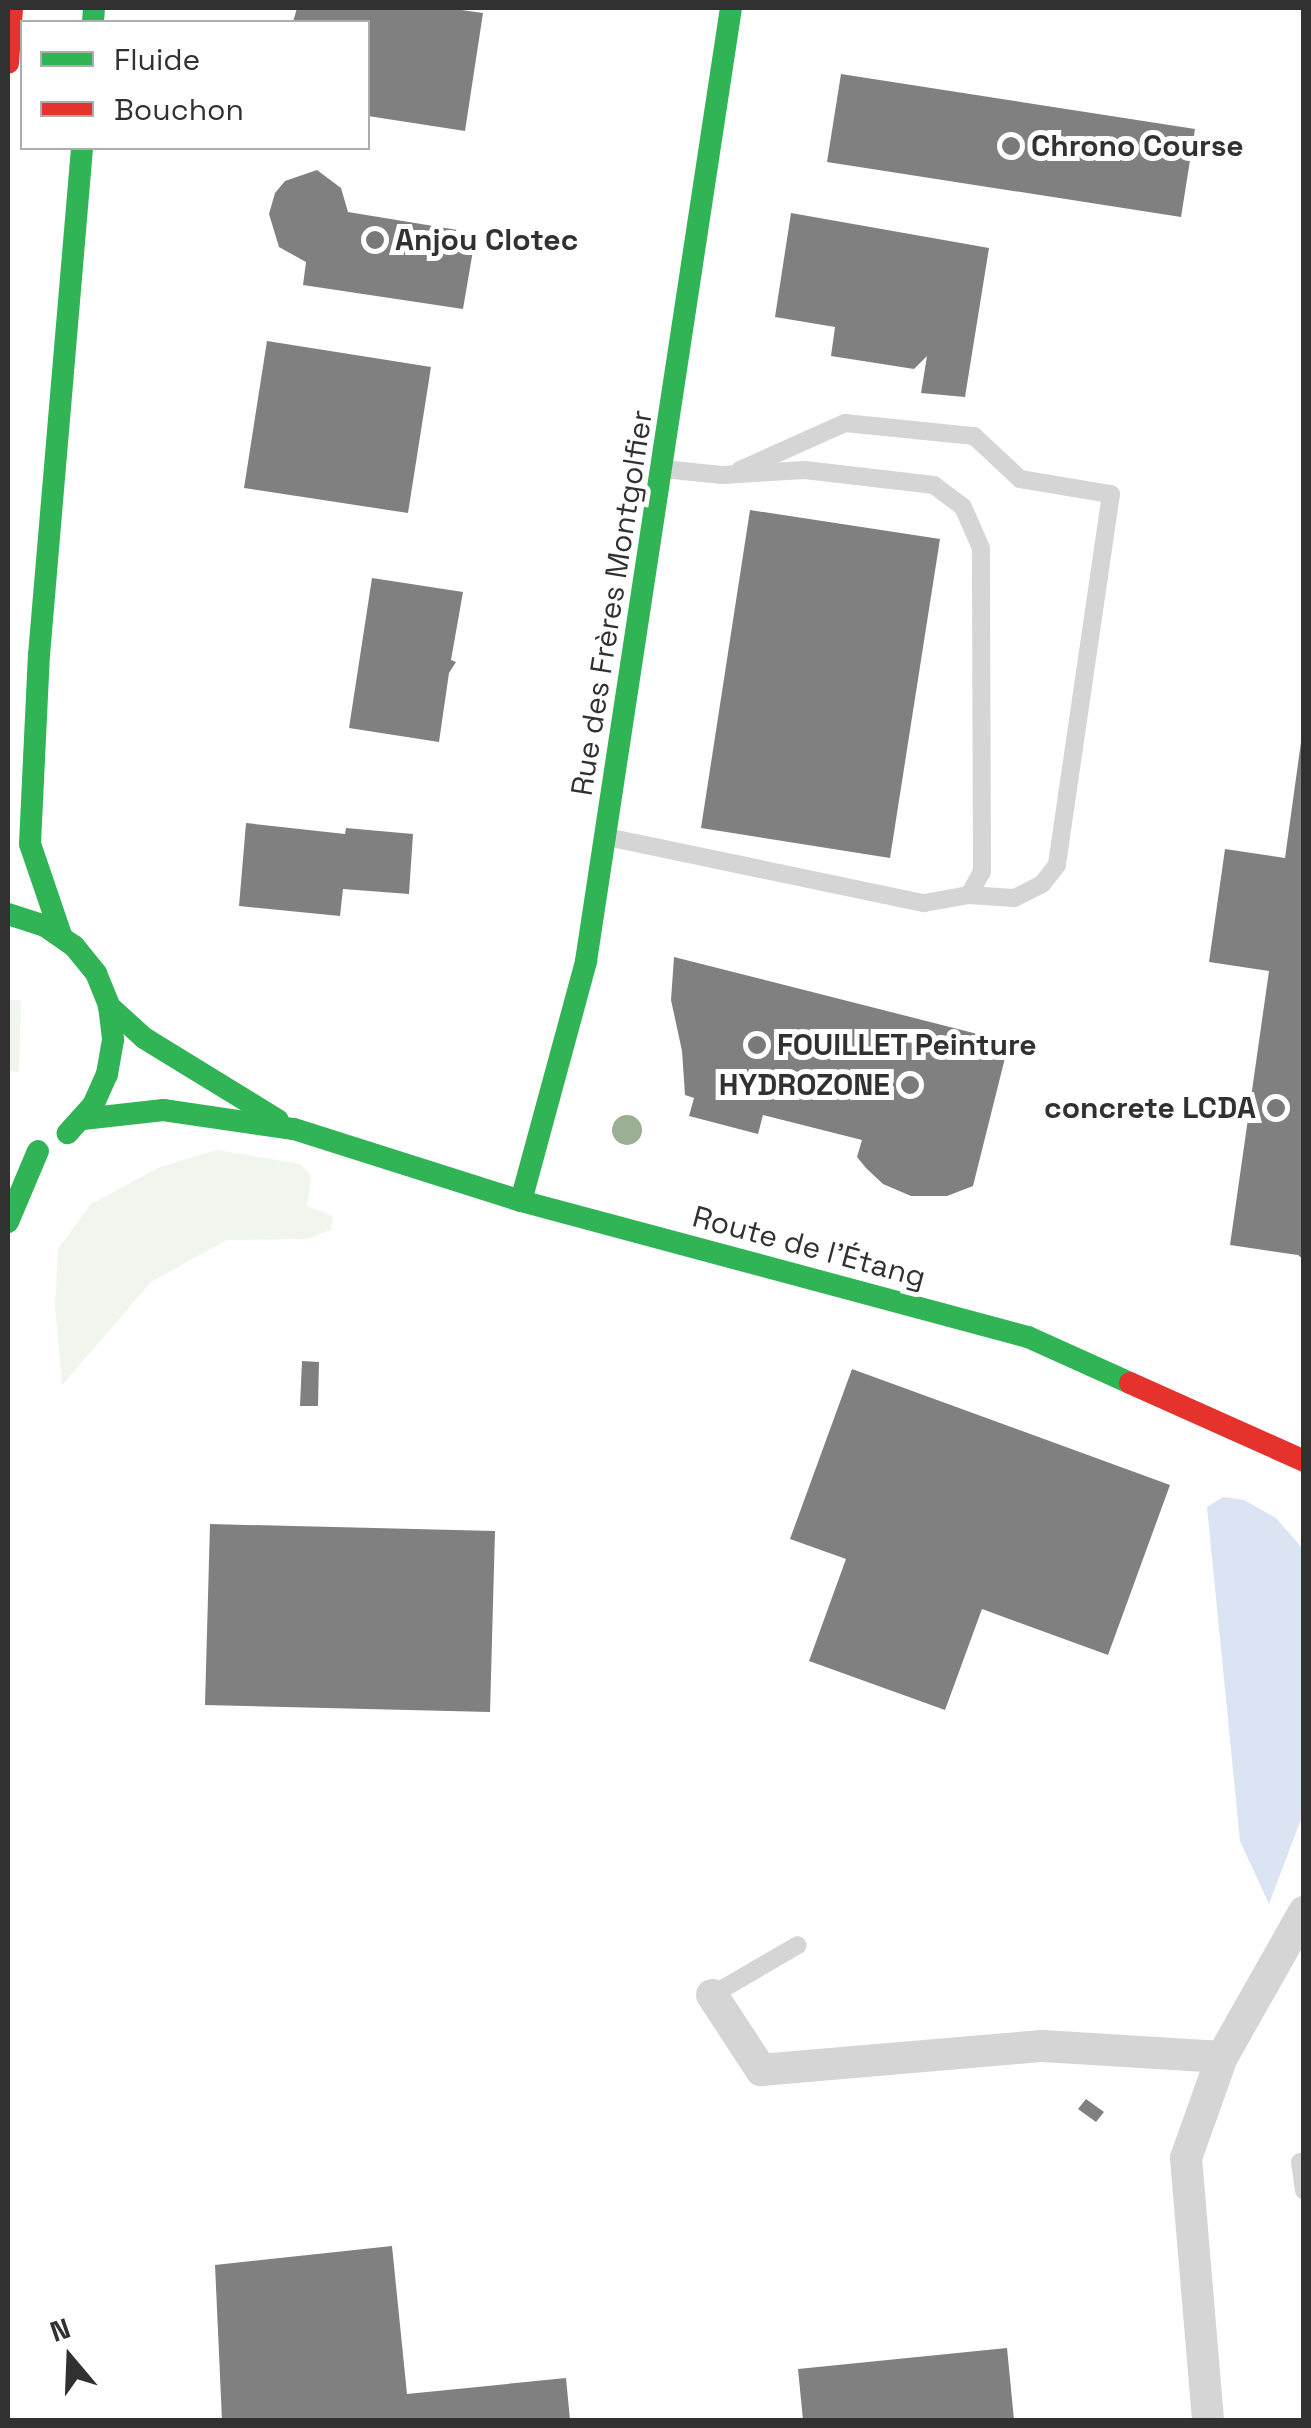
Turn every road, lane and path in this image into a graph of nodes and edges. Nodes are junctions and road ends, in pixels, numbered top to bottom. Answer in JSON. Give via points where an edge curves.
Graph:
{"nodes":[{"id":1,"x":12,"y":8,"type":"edge"},
{"id":2,"x":730,"y":8,"type":"edge"},
{"id":3,"x":8,"y":63,"type":"edge"},
{"id":4,"x":82,"y":150,"type":"edge"},
{"id":5,"x":662,"y":468,"type":"junction"},
{"id":6,"x":732,"y":474,"type":"junction"},
{"id":7,"x":606,"y":836,"type":"junction"},
{"id":8,"x":969,"y":895,"type":"junction"},
{"id":9,"x":8,"y":914,"type":"edge"},
{"id":10,"x":61,"y":935,"type":"junction"},
{"id":11,"x":110,"y":1006,"type":"junction"},
{"id":12,"x":83,"y":1119,"type":"junction"},
{"id":13,"x":294,"y":1129,"type":"junction"},
{"id":14,"x":38,"y":1151,"type":"junction"},
{"id":15,"x":8,"y":1160,"type":"edge"},
{"id":16,"x":521,"y":1202,"type":"junction"},
{"id":17,"x":8,"y":1222,"type":"edge"},
{"id":18,"x":1300,"y":1464,"type":"edge"},
{"id":19,"x":1304,"y":1912,"type":"edge"},
{"id":20,"x":798,"y":1945,"type":"dead end"},
{"id":21,"x":712,"y":1995,"type":"joint"},
{"id":22,"x":1222,"y":2056,"type":"junction"},
{"id":23,"x":1300,"y":2162,"type":"dead end"},
{"id":24,"x":1304,"y":2191,"type":"edge"},
{"id":25,"x":1208,"y":2420,"type":"edge"}],
"edges":[{"from":1,"to":3,"type":"main road"},
{"from":2,"to":5,"type":"main road","name":"Rue des Frères Montgolfier"},
{"from":4,"to":10,"type":"main road","via":[[38,656],[30,844]]},
{"from":5,"to":6,"type":"lane"},
{"from":5,"to":7,"type":"main road","name":"Rue des Frères Montgolfier"},
{"from":6,"to":8,"type":"lane","via":[[805,470],[934,485],[963,507],[981,548],[982,872]]},
{"from":6,"to":8,"type":"lane","via":[[845,422],[974,436],[1020,479],[1111,494],[1057,864],[1042,884],[1014,898]]},
{"from":7,"to":8,"type":"lane","via":[[924,904]]},
{"from":7,"to":16,"type":"main road","name":"Rue des Frères Montgolfier","via":[[586,961]]},
{"from":9,"to":10,"type":"main road"},
{"from":10,"to":11,"type":"main road","via":[[86,959]]},
{"from":11,"to":12,"type":"main road","via":[[112,1057]]},
{"from":11,"to":13,"type":"main road","via":[[144,1038]]},
{"from":12,"to":13,"type":"main road","via":[[162,1110]]},
{"from":12,"to":14,"type":"main road"},
{"from":13,"to":16,"type":"main road","name":"Route de l'Étang"},
{"from":14,"to":15,"type":"main road"},
{"from":14,"to":17,"type":"main road"},
{"from":16,"to":18,"type":"main road","name":"Route de l'Étang","via":[[1028,1337]]},
{"from":19,"to":22,"type":"street"},
{"from":20,"to":21,"type":"lane"},
{"from":21,"to":22,"type":"street","via":[[761,2070],[1043,2046]]},
{"from":22,"to":25,"type":"street","via":[[1186,2158]]},
{"from":23,"to":24,"type":"lane"}]}
